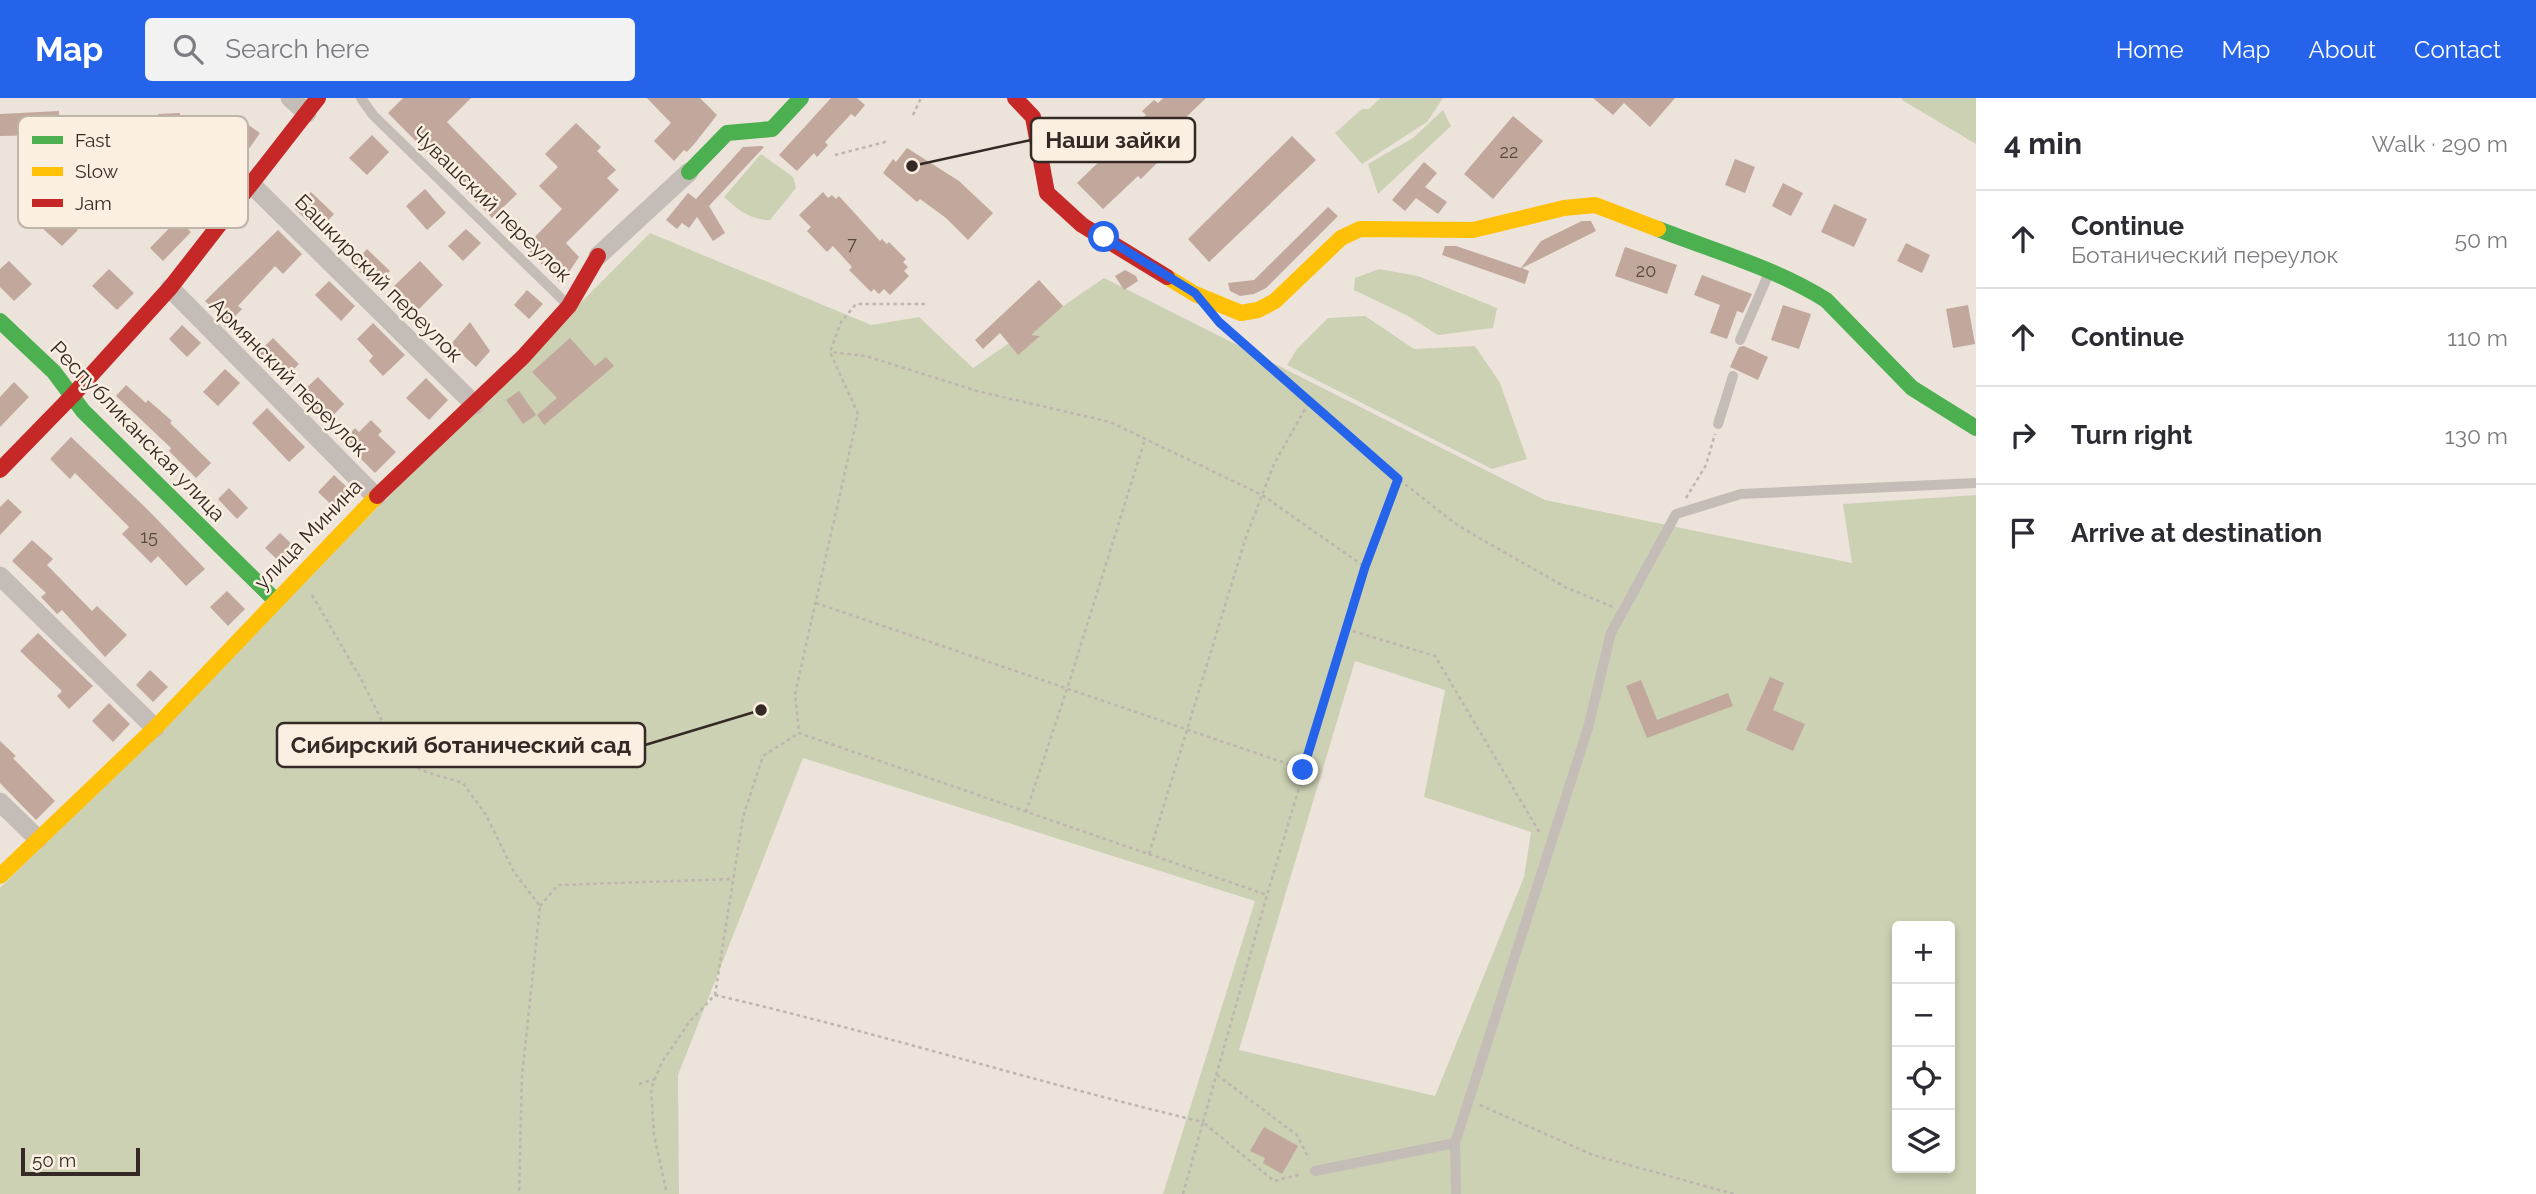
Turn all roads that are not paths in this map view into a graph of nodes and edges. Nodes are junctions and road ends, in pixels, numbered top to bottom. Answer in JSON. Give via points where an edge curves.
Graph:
{"nodes":[{"id":1,"x":290,"y":98,"type":"edge"},
{"id":2,"x":360,"y":98,"type":"edge"},
{"id":3,"x":801,"y":98,"type":"edge"},
{"id":4,"x":1015,"y":98,"type":"edge"},
{"id":5,"x":312,"y":106,"type":"edge"},
{"id":6,"x":689,"y":172,"type":"joint"},
{"id":7,"x":252,"y":185,"type":"junction"},
{"id":8,"x":248,"y":190,"type":"edge"},
{"id":9,"x":218,"y":228,"type":"edge"},
{"id":10,"x":598,"y":256,"type":"joint"},
{"id":11,"x":1769,"y":272,"type":"junction"},
{"id":12,"x":170,"y":288,"type":"junction"},
{"id":13,"x":569,"y":306,"type":"junction"},
{"id":14,"x":0,"y":321,"type":"edge"},
{"id":15,"x":1741,"y":340,"type":"dead end"},
{"id":16,"x":1733,"y":376,"type":"dead end"},
{"id":17,"x":72,"y":396,"type":"junction"},
{"id":18,"x":475,"y":405,"type":"junction"},
{"id":19,"x":1718,"y":424,"type":"road end"},
{"id":20,"x":1976,"y":428,"type":"edge"},
{"id":21,"x":0,"y":470,"type":"edge"},
{"id":22,"x":1976,"y":483,"type":"edge"},
{"id":23,"x":376,"y":497,"type":"junction"},
{"id":24,"x":0,"y":576,"type":"edge"},
{"id":25,"x":276,"y":601,"type":"junction"},
{"id":26,"x":155,"y":728,"type":"junction"},
{"id":27,"x":0,"y":802,"type":"edge"},
{"id":28,"x":38,"y":839,"type":"junction"},
{"id":29,"x":0,"y":876,"type":"edge"},
{"id":30,"x":1455,"y":1143,"type":"junction"},
{"id":31,"x":1315,"y":1171,"type":"road end"},
{"id":32,"x":1456,"y":1194,"type":"edge"}],
"edges":[{"from":1,"to":5,"type":"street"},
{"from":2,"to":13,"type":"lane","name":"Чувашский переулок"},
{"from":3,"to":6,"type":"street","name":"улица Минина","via":[[772,129],[727,133]]},
{"from":4,"to":11,"type":"street","via":[[1033,117],[1047,193],[1055,202],[1082,225],[1195,293],[1241,313],[1275,301],[1350,232],[1473,230],[1581,205],[1607,209]]},
{"from":5,"to":7,"type":"street"},
{"from":6,"to":10,"type":"street","name":"улица Минина"},
{"from":7,"to":8,"type":"street"},
{"from":7,"to":18,"type":"street","name":"Башкирский переулок"},
{"from":9,"to":12,"type":"street"},
{"from":10,"to":13,"type":"street","name":"улица Минина"},
{"from":11,"to":15,"type":"lane"},
{"from":11,"to":20,"type":"street","via":[[1826,300],[1912,388]]},
{"from":12,"to":17,"type":"street"},
{"from":12,"to":23,"type":"street","name":"Армянский переулок"},
{"from":13,"to":18,"type":"street","name":"улица Минина"},
{"from":14,"to":17,"type":"street","name":"Республиканская улица","via":[[54,372]]},
{"from":16,"to":19,"type":"lane"},
{"from":17,"to":21,"type":"street"},
{"from":17,"to":25,"type":"street","name":"Республиканская улица"},
{"from":18,"to":23,"type":"street","name":"улица Минина"},
{"from":22,"to":30,"type":"lane","via":[[1741,494],[1676,514],[1611,633],[1588,728]]},
{"from":23,"to":25,"type":"street","name":"улица Минина"},
{"from":24,"to":26,"type":"street"},
{"from":25,"to":26,"type":"street","name":"улица Минина"},
{"from":26,"to":28,"type":"street","name":"улица Минина"},
{"from":27,"to":28,"type":"street"},
{"from":28,"to":29,"type":"street","name":"улица Минина"},
{"from":30,"to":31,"type":"lane"},
{"from":30,"to":32,"type":"lane"}]}
